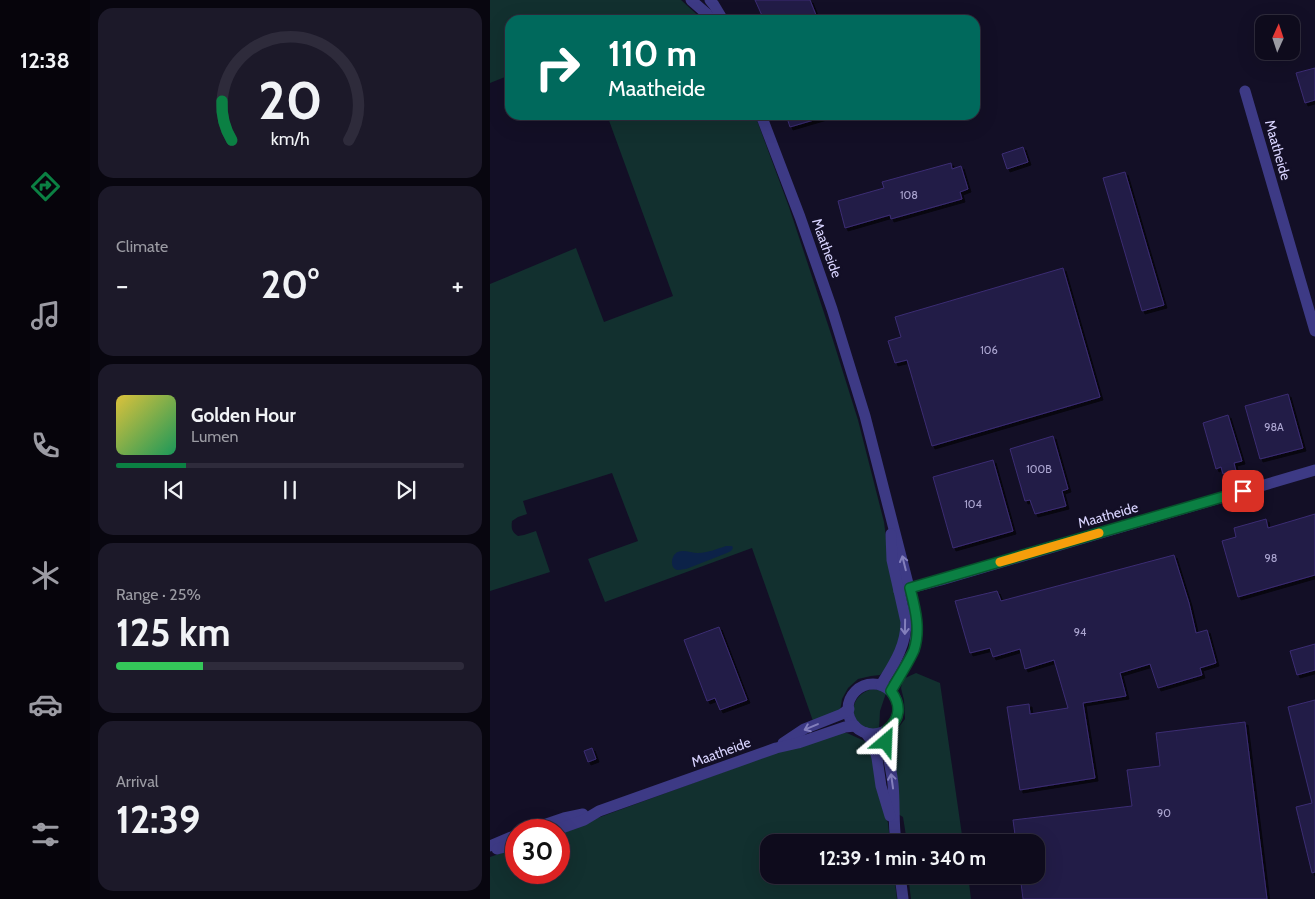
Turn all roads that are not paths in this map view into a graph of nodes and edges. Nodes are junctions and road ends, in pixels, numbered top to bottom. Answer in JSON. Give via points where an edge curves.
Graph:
{"nodes":[{"id":1,"x":691,"y":0,"type":"edge"},
{"id":2,"x":710,"y":0,"type":"edge"},
{"id":3,"x":707,"y":15,"type":"edge"},
{"id":4,"x":720,"y":15,"type":"edge"},
{"id":5,"x":1246,"y":92,"type":"dead end"},
{"id":6,"x":763,"y":120,"type":"edge"},
{"id":7,"x":1315,"y":331,"type":"edge"},
{"id":8,"x":1315,"y":470,"type":"edge"},
{"id":9,"x":904,"y":589,"type":"junction"},
{"id":10,"x":886,"y":688,"type":"junction"},
{"id":11,"x":848,"y":709,"type":"junction"},
{"id":12,"x":855,"y":726,"type":"junction"},
{"id":13,"x":887,"y":730,"type":"junction"},
{"id":14,"x":866,"y":734,"type":"junction"},
{"id":15,"x":776,"y":748,"type":"junction"},
{"id":16,"x":600,"y":812,"type":"junction"},
{"id":17,"x":561,"y":819,"type":"edge"},
{"id":18,"x":570,"y":825,"type":"edge"},
{"id":19,"x":894,"y":829,"type":"junction"},
{"id":20,"x":895,"y":834,"type":"edge"},
{"id":21,"x":505,"y":840,"type":"edge"},
{"id":22,"x":490,"y":846,"type":"edge"},
{"id":23,"x":505,"y":847,"type":"edge"},
{"id":24,"x":490,"y":850,"type":"edge"},
{"id":25,"x":901,"y":884,"type":"edge"},
{"id":26,"x":903,"y":899,"type":"edge"}],
"edges":[{"from":1,"to":3,"type":"street"},
{"from":2,"to":4,"type":"street"},
{"from":5,"to":7,"type":"street","name":"Maatheide"},
{"from":6,"to":9,"type":"street","name":"Maatheide","via":[[832,309],[889,510]]},
{"from":8,"to":9,"type":"street","name":"Maatheide"},
{"from":9,"to":10,"type":"street","name":"Maatheide","via":[[917,621],[914,650]]},
{"from":10,"to":11,"type":"street","via":[[873,684],[857,690]]},
{"from":10,"to":13,"type":"street","via":[[896,697],[898,704],[897,719]]},
{"from":11,"to":12,"type":"street"},
{"from":11,"to":15,"type":"street","one_way":true,"via":[[804,729]]},
{"from":12,"to":14,"type":"street"},
{"from":12,"to":15,"type":"street","name":"Maatheide"},
{"from":13,"to":14,"type":"street","via":[[880,734]]},
{"from":19,"to":13,"type":"street","one_way":true},
{"from":14,"to":19,"type":"street","via":[[873,743]]},
{"from":15,"to":16,"type":"street","name":"Maatheide"},
{"from":16,"to":17,"type":"street","name":"Maatheide"},
{"from":16,"to":18,"type":"street","name":"Maatheide"},
{"from":19,"to":20,"type":"street"},
{"from":21,"to":22,"type":"street"},
{"from":23,"to":24,"type":"street"},
{"from":25,"to":26,"type":"street"}]}
